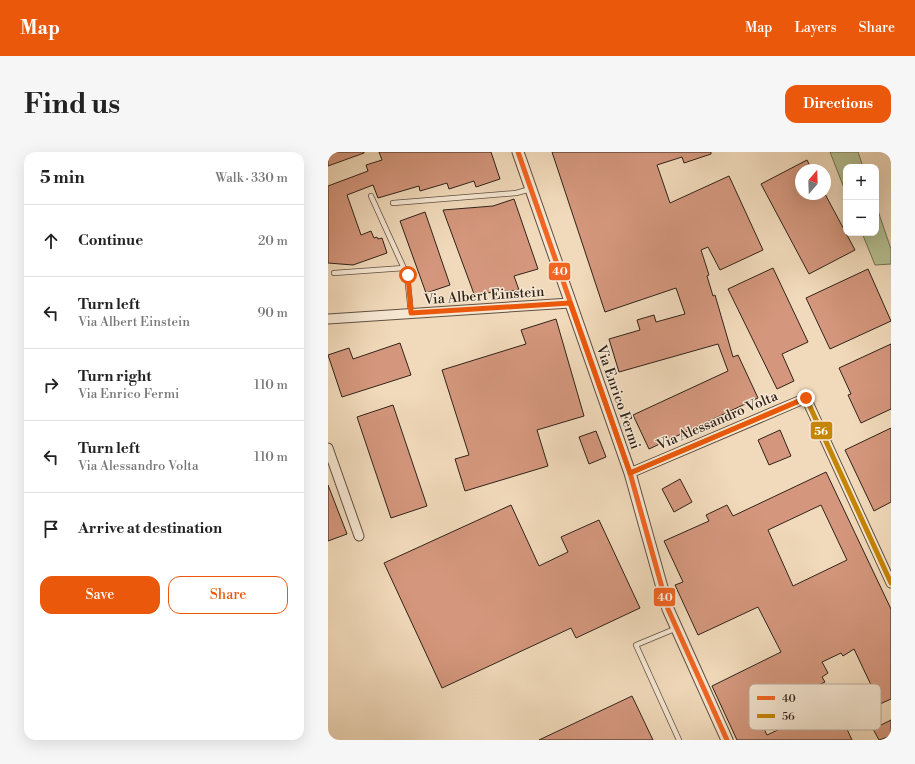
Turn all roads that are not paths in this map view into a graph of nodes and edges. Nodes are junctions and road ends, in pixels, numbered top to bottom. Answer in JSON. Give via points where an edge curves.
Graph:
{"nodes":[{"id":1,"x":518,"y":152,"type":"edge"},
{"id":2,"x":531,"y":189,"type":"junction"},
{"id":3,"x":371,"y":196,"type":"dead end"},
{"id":4,"x":393,"y":203,"type":"dead end"},
{"id":5,"x":404,"y":268,"type":"junction"},
{"id":6,"x":334,"y":273,"type":"dead end"},
{"id":7,"x":570,"y":303,"type":"junction"},
{"id":8,"x":411,"y":313,"type":"junction"},
{"id":9,"x":328,"y":319,"type":"edge"},
{"id":10,"x":328,"y":448,"type":"edge"},
{"id":11,"x":630,"y":473,"type":"junction"},
{"id":12,"x":359,"y":536,"type":"dead end"},
{"id":13,"x":891,"y":583,"type":"edge"},
{"id":14,"x":677,"y":628,"type":"junction"},
{"id":15,"x":679,"y":740,"type":"edge"},
{"id":16,"x":727,"y":740,"type":"edge"}],
"edges":[{"from":1,"to":2,"type":"street","name":"Via Enrico Fermi"},
{"from":2,"to":4,"type":"lane","via":[[516,193]]},
{"from":2,"to":7,"type":"street","name":"Via Enrico Fermi"},
{"from":3,"to":5,"type":"lane"},
{"from":5,"to":6,"type":"lane"},
{"from":5,"to":8,"type":"lane","via":[[408,275]]},
{"from":7,"to":8,"type":"street","name":"Via Albert Einstein"},
{"from":7,"to":11,"type":"street","name":"Via Enrico Fermi"},
{"from":8,"to":9,"type":"street","name":"Via Albert Einstein"},
{"from":10,"to":12,"type":"street"},
{"from":11,"to":13,"type":"street","name":"Via Alessandro Volta","via":[[806,398]]},
{"from":11,"to":14,"type":"street","name":"Via Enrico Fermi","via":[[668,609]]},
{"from":14,"to":15,"type":"lane","via":[[636,645]]},
{"from":14,"to":16,"type":"street","name":"Via Enrico Fermi"}]}
